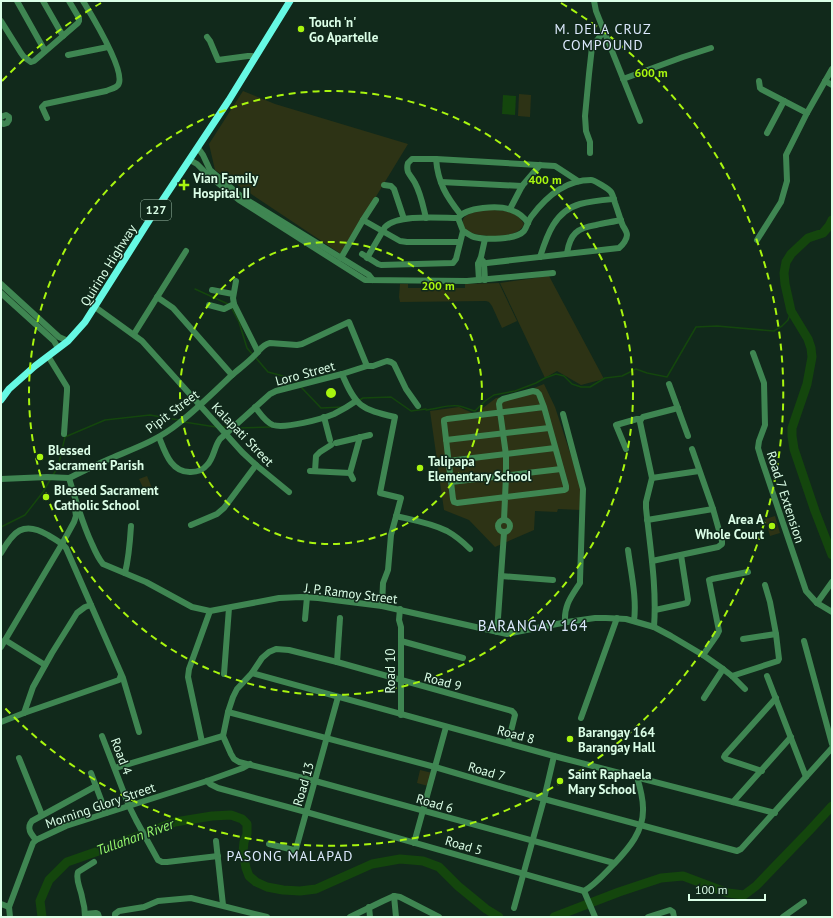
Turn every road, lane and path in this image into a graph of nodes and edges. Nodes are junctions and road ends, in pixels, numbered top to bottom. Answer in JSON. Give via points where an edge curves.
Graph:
{"nodes":[{"id":1,"x":17,"y":1,"type":"edge"},
{"id":2,"x":43,"y":1,"type":"edge"},
{"id":3,"x":69,"y":1,"type":"edge"},
{"id":4,"x":83,"y":1,"type":"edge"},
{"id":5,"x":290,"y":1,"type":"edge"},
{"id":6,"x":594,"y":1,"type":"edge"},
{"id":7,"x":1,"y":21,"type":"edge"},
{"id":8,"x":604,"y":31,"type":"junction"},
{"id":9,"x":8,"y":33,"type":"junction"},
{"id":10,"x":1,"y":36,"type":"edge"},
{"id":11,"x":63,"y":36,"type":"junction"},
{"id":12,"x":207,"y":37,"type":"dead end"},
{"id":13,"x":108,"y":47,"type":"junction"},
{"id":14,"x":711,"y":48,"type":"dead end"},
{"id":15,"x":45,"y":51,"type":"junction"},
{"id":16,"x":68,"y":55,"type":"dead end"},
{"id":17,"x":255,"y":58,"type":"junction"},
{"id":18,"x":832,"y":69,"type":"edge"},
{"id":19,"x":623,"y":79,"type":"junction"},
{"id":20,"x":759,"y":81,"type":"dead end"},
{"id":21,"x":825,"y":81,"type":"junction"},
{"id":22,"x":832,"y":85,"type":"edge"},
{"id":23,"x":784,"y":101,"type":"junction"},
{"id":24,"x":807,"y":113,"type":"junction"},
{"id":25,"x":47,"y":118,"type":"dead end"},
{"id":26,"x":640,"y":121,"type":"dead end"},
{"id":27,"x":767,"y":133,"type":"dead end"},
{"id":28,"x":198,"y":148,"type":"junction"},
{"id":29,"x":590,"y":153,"type":"dead end"},
{"id":30,"x":436,"y":159,"type":"junction"},
{"id":31,"x":190,"y":160,"type":"junction"},
{"id":32,"x":206,"y":161,"type":"junction"},
{"id":33,"x":540,"y":165,"type":"junction"},
{"id":34,"x":200,"y":167,"type":"junction"},
{"id":35,"x":209,"y":172,"type":"junction"},
{"id":36,"x":441,"y":182,"type":"junction"},
{"id":37,"x":578,"y":182,"type":"junction"},
{"id":38,"x":384,"y":185,"type":"dead end"},
{"id":39,"x":522,"y":186,"type":"junction"},
{"id":40,"x":614,"y":199,"type":"junction"},
{"id":41,"x":376,"y":200,"type":"dead end"},
{"id":42,"x":252,"y":206,"type":"junction"},
{"id":43,"x":510,"y":209,"type":"junction"},
{"id":44,"x":459,"y":216,"type":"junction"},
{"id":45,"x":426,"y":218,"type":"junction"},
{"id":46,"x":404,"y":219,"type":"junction"},
{"id":47,"x":363,"y":220,"type":"junction"},
{"id":48,"x":621,"y":220,"type":"junction"},
{"id":49,"x":528,"y":223,"type":"junction"},
{"id":50,"x":383,"y":231,"type":"junction"},
{"id":51,"x":463,"y":232,"type":"junction"},
{"id":52,"x":485,"y":239,"type":"junction"},
{"id":53,"x":757,"y":240,"type":"dead end"},
{"id":54,"x":460,"y":242,"type":"junction"},
{"id":55,"x":186,"y":251,"type":"dead end"},
{"id":56,"x":567,"y":253,"type":"junction"},
{"id":57,"x":362,"y":254,"type":"dead end"},
{"id":58,"x":540,"y":257,"type":"junction"},
{"id":59,"x":341,"y":258,"type":"junction"},
{"id":60,"x":368,"y":258,"type":"junction"},
{"id":61,"x":481,"y":262,"type":"junction"},
{"id":62,"x":553,"y":274,"type":"dead end"},
{"id":63,"x":374,"y":280,"type":"junction"},
{"id":64,"x":482,"y":280,"type":"junction"},
{"id":65,"x":236,"y":281,"type":"dead end"},
{"id":66,"x":1,"y":284,"type":"edge"},
{"id":67,"x":212,"y":290,"type":"dead end"},
{"id":68,"x":1,"y":293,"type":"edge"},
{"id":69,"x":233,"y":294,"type":"junction"},
{"id":70,"x":157,"y":297,"type":"junction"},
{"id":71,"x":208,"y":304,"type":"dead end"},
{"id":72,"x":234,"y":304,"type":"junction"},
{"id":73,"x":95,"y":307,"type":"junction"},
{"id":74,"x":134,"y":334,"type":"junction"},
{"id":75,"x":68,"y":341,"type":"junction"},
{"id":76,"x":58,"y":348,"type":"junction"},
{"id":77,"x":257,"y":353,"type":"junction"},
{"id":78,"x":753,"y":353,"type":"dead end"},
{"id":79,"x":48,"y":356,"type":"junction"},
{"id":80,"x":367,"y":366,"type":"junction"},
{"id":81,"x":342,"y":374,"type":"junction"},
{"id":82,"x":232,"y":375,"type":"junction"},
{"id":83,"x":669,"y":384,"type":"dead end"},
{"id":84,"x":1,"y":400,"type":"edge"},
{"id":85,"x":356,"y":401,"type":"junction"},
{"id":86,"x":200,"y":405,"type":"junction"},
{"id":87,"x":418,"y":406,"type":"dead end"},
{"id":88,"x":255,"y":407,"type":"junction"},
{"id":89,"x":544,"y":407,"type":"junction"},
{"id":90,"x":678,"y":408,"type":"junction"},
{"id":91,"x":500,"y":412,"type":"junction"},
{"id":92,"x":563,"y":414,"type":"dead end"},
{"id":93,"x":325,"y":417,"type":"junction"},
{"id":94,"x":641,"y":419,"type":"junction"},
{"id":95,"x":549,"y":428,"type":"junction"},
{"id":96,"x":503,"y":433,"type":"junction"},
{"id":97,"x":64,"y":434,"type":"dead end"},
{"id":98,"x":225,"y":434,"type":"junction"},
{"id":99,"x":370,"y":435,"type":"dead end"},
{"id":100,"x":688,"y":436,"type":"dead end"},
{"id":101,"x":360,"y":437,"type":"junction"},
{"id":102,"x":159,"y":438,"type":"junction"},
{"id":103,"x":446,"y":440,"type":"junction"},
{"id":104,"x":332,"y":441,"type":"junction"},
{"id":105,"x":555,"y":448,"type":"junction"},
{"id":106,"x":626,"y":449,"type":"dead end"},
{"id":107,"x":692,"y":449,"type":"dead end"},
{"id":108,"x":506,"y":455,"type":"junction"},
{"id":109,"x":448,"y":461,"type":"junction"},
{"id":110,"x":256,"y":465,"type":"junction"},
{"id":111,"x":561,"y":469,"type":"junction"},
{"id":112,"x":699,"y":471,"type":"junction"},
{"id":113,"x":506,"y":476,"type":"junction"},
{"id":114,"x":69,"y":478,"type":"junction"},
{"id":115,"x":652,"y":478,"type":"junction"},
{"id":116,"x":1,"y":480,"type":"edge"},
{"id":117,"x":451,"y":482,"type":"junction"},
{"id":118,"x":289,"y":492,"type":"dead end"},
{"id":119,"x":506,"y":497,"type":"junction"},
{"id":120,"x":75,"y":498,"type":"junction"},
{"id":121,"x":713,"y":509,"type":"junction"},
{"id":122,"x":396,"y":516,"type":"junction"},
{"id":123,"x":647,"y":520,"type":"junction"},
{"id":124,"x":191,"y":525,"type":"dead end"},
{"id":125,"x":131,"y":526,"type":"dead end"},
{"id":126,"x":62,"y":544,"type":"junction"},
{"id":127,"x":470,"y":549,"type":"dead end"},
{"id":128,"x":628,"y":550,"type":"dead end"},
{"id":129,"x":1,"y":553,"type":"edge"},
{"id":130,"x":681,"y":555,"type":"junction"},
{"id":131,"x":652,"y":562,"type":"junction"},
{"id":132,"x":748,"y":572,"type":"dead end"},
{"id":133,"x":124,"y":573,"type":"junction"},
{"id":134,"x":501,"y":576,"type":"junction"},
{"id":135,"x":553,"y":580,"type":"dead end"},
{"id":136,"x":832,"y":582,"type":"edge"},
{"id":137,"x":765,"y":585,"type":"dead end"},
{"id":138,"x":307,"y":597,"type":"junction"},
{"id":139,"x":817,"y":603,"type":"junction"},
{"id":140,"x":91,"y":605,"type":"junction"},
{"id":141,"x":382,"y":606,"type":"junction"},
{"id":142,"x":229,"y":608,"type":"junction"},
{"id":143,"x":402,"y":610,"type":"junction"},
{"id":144,"x":655,"y":610,"type":"junction"},
{"id":145,"x":210,"y":611,"type":"junction"},
{"id":146,"x":832,"y":612,"type":"edge"},
{"id":147,"x":340,"y":618,"type":"dead end"},
{"id":148,"x":617,"y":618,"type":"junction"},
{"id":149,"x":305,"y":619,"type":"dead end"},
{"id":150,"x":634,"y":621,"type":"junction"},
{"id":151,"x":565,"y":622,"type":"junction"},
{"id":152,"x":654,"y":627,"type":"junction"},
{"id":153,"x":1,"y":632,"type":"edge"},
{"id":154,"x":497,"y":632,"type":"junction"},
{"id":155,"x":776,"y":634,"type":"junction"},
{"id":156,"x":6,"y":638,"type":"junction"},
{"id":157,"x":743,"y":639,"type":"dead end"},
{"id":158,"x":401,"y":641,"type":"junction"},
{"id":159,"x":804,"y":641,"type":"dead end"},
{"id":160,"x":1,"y":647,"type":"edge"},
{"id":161,"x":703,"y":655,"type":"junction"},
{"id":162,"x":463,"y":658,"type":"dead end"},
{"id":163,"x":337,"y":662,"type":"junction"},
{"id":164,"x":45,"y":665,"type":"junction"},
{"id":165,"x":723,"y":669,"type":"junction"},
{"id":166,"x":252,"y":673,"type":"junction"},
{"id":167,"x":224,"y":674,"type":"dead end"},
{"id":168,"x":121,"y":675,"type":"junction"},
{"id":169,"x":732,"y":676,"type":"junction"},
{"id":170,"x":767,"y":676,"type":"dead end"},
{"id":171,"x":401,"y":681,"type":"junction"},
{"id":172,"x":745,"y":689,"type":"dead end"},
{"id":173,"x":338,"y":697,"type":"junction"},
{"id":174,"x":704,"y":698,"type":"dead end"},
{"id":175,"x":776,"y":698,"type":"junction"},
{"id":176,"x":228,"y":712,"type":"junction"},
{"id":177,"x":24,"y":713,"type":"junction"},
{"id":178,"x":401,"y":715,"type":"junction"},
{"id":179,"x":581,"y":718,"type":"dead end"},
{"id":180,"x":1,"y":722,"type":"edge"},
{"id":181,"x":446,"y":726,"type":"junction"},
{"id":182,"x":140,"y":732,"type":"dead end"},
{"id":183,"x":102,"y":736,"type":"dead end"},
{"id":184,"x":223,"y":736,"type":"junction"},
{"id":185,"x":791,"y":737,"type":"junction"},
{"id":186,"x":327,"y":738,"type":"junction"},
{"id":187,"x":202,"y":742,"type":"junction"},
{"id":188,"x":508,"y":743,"type":"junction"},
{"id":189,"x":832,"y":744,"type":"edge"},
{"id":190,"x":832,"y":748,"type":"edge"},
{"id":191,"x":554,"y":756,"type":"junction"},
{"id":192,"x":19,"y":758,"type":"dead end"},
{"id":193,"x":250,"y":764,"type":"junction"},
{"id":194,"x":435,"y":767,"type":"junction"},
{"id":195,"x":115,"y":768,"type":"junction"},
{"id":196,"x":762,"y":771,"type":"junction"},
{"id":197,"x":92,"y":773,"type":"dead end"},
{"id":198,"x":637,"y":777,"type":"junction"},
{"id":199,"x":806,"y":777,"type":"junction"},
{"id":200,"x":207,"y":781,"type":"junction"},
{"id":201,"x":315,"y":781,"type":"junction"},
{"id":202,"x":96,"y":786,"type":"junction"},
{"id":203,"x":544,"y":799,"type":"junction"},
{"id":204,"x":733,"y":802,"type":"junction"},
{"id":205,"x":129,"y":806,"type":"junction"},
{"id":206,"x":423,"y":811,"type":"junction"},
{"id":207,"x":306,"y":812,"type":"junction"},
{"id":208,"x":106,"y":813,"type":"junction"},
{"id":209,"x":775,"y":813,"type":"junction"},
{"id":210,"x":42,"y":815,"type":"junction"},
{"id":211,"x":642,"y":825,"type":"junction"},
{"id":212,"x":36,"y":840,"type":"junction"},
{"id":213,"x":216,"y":841,"type":"dead end"},
{"id":214,"x":532,"y":841,"type":"junction"},
{"id":215,"x":414,"y":842,"type":"junction"},
{"id":216,"x":269,"y":844,"type":"dead end"},
{"id":217,"x":218,"y":856,"type":"junction"},
{"id":218,"x":94,"y":862,"type":"dead end"},
{"id":219,"x":614,"y":863,"type":"junction"},
{"id":220,"x":523,"y":874,"type":"junction"},
{"id":221,"x":584,"y":891,"type":"junction"},
{"id":222,"x":394,"y":896,"type":"junction"},
{"id":223,"x":804,"y":902,"type":"dead end"},
{"id":224,"x":1,"y":904,"type":"edge"},
{"id":225,"x":223,"y":906,"type":"junction"},
{"id":226,"x":9,"y":907,"type":"junction"},
{"id":227,"x":369,"y":907,"type":"junction"},
{"id":228,"x":514,"y":908,"type":"dead end"},
{"id":229,"x":673,"y":914,"type":"edge"},
{"id":230,"x":250,"y":915,"type":"edge"},
{"id":231,"x":85,"y":916,"type":"edge"},
{"id":232,"x":10,"y":917,"type":"edge"},
{"id":233,"x":99,"y":917,"type":"edge"},
{"id":234,"x":115,"y":917,"type":"edge"},
{"id":235,"x":267,"y":917,"type":"edge"},
{"id":236,"x":350,"y":917,"type":"edge"},
{"id":237,"x":370,"y":917,"type":"edge"},
{"id":238,"x":396,"y":917,"type":"edge"},
{"id":239,"x":439,"y":917,"type":"edge"},
{"id":240,"x":595,"y":917,"type":"edge"},
{"id":241,"x":648,"y":917,"type":"edge"},
{"id":242,"x":783,"y":917,"type":"edge"}],
"edges":[{"from":1,"to":15,"type":"street"},
{"from":2,"to":11,"type":"street"},
{"from":3,"to":11,"type":"street","via":[[80,21]]},
{"from":4,"to":13,"type":"street"},
{"from":5,"to":17,"type":"main road","name":"Quirino Highway","number":"127"},
{"from":6,"to":8,"type":"street"},
{"from":7,"to":9,"type":"street"},
{"from":8,"to":19,"type":"street"},
{"from":8,"to":29,"type":"street","via":[[592,47],[586,116]]},
{"from":9,"to":10,"type":"street"},
{"from":9,"to":15,"type":"street","via":[[21,53],[31,62]]},
{"from":11,"to":15,"type":"street"},
{"from":12,"to":17,"type":"street","via":[[218,60],[248,56]]},
{"from":13,"to":16,"type":"street"},
{"from":13,"to":25,"type":"street","via":[[117,66],[118,85],[106,91],[44,104],[42,107]]},
{"from":14,"to":19,"type":"street"},
{"from":17,"to":28,"type":"main road","name":"Quirino Highway","number":"127"},
{"from":18,"to":21,"type":"street"},
{"from":19,"to":26,"type":"street"},
{"from":20,"to":23,"type":"street","via":[[761,89]]},
{"from":21,"to":22,"type":"street"},
{"from":21,"to":24,"type":"street"},
{"from":23,"to":24,"type":"street"},
{"from":23,"to":27,"type":"street"},
{"from":24,"to":53,"type":"street","via":[[786,155],[788,181],[781,202]]},
{"from":28,"to":31,"type":"main road","name":"Quirino Highway","number":"127"},
{"from":28,"to":32,"type":"street"},
{"from":30,"to":33,"type":"street"},
{"from":30,"to":36,"type":"street"},
{"from":30,"to":45,"type":"street","via":[[412,159],[407,168],[422,199]]},
{"from":31,"to":34,"type":"street"},
{"from":31,"to":73,"type":"main road","name":"Quirino Highway","number":"127"},
{"from":32,"to":34,"type":"street"},
{"from":32,"to":35,"type":"street"},
{"from":33,"to":37,"type":"street","via":[[555,166]]},
{"from":33,"to":39,"type":"street"},
{"from":34,"to":35,"type":"street"},
{"from":35,"to":42,"type":"street"},
{"from":36,"to":39,"type":"street"},
{"from":36,"to":44,"type":"street"},
{"from":37,"to":40,"type":"street","via":[[593,180],[611,192]]},
{"from":37,"to":49,"type":"street","via":[[569,184],[548,198]]},
{"from":38,"to":46,"type":"street","via":[[394,189]]},
{"from":39,"to":43,"type":"street"},
{"from":40,"to":48,"type":"street"},
{"from":40,"to":58,"type":"street","via":[[581,204],[558,217]]},
{"from":41,"to":47,"type":"street"},
{"from":42,"to":59,"type":"street"},
{"from":42,"to":63,"type":"street","via":[[365,280]]},
{"from":43,"to":44,"type":"street","via":[[485,207]]},
{"from":43,"to":49,"type":"street","via":[[521,215]]},
{"from":44,"to":45,"type":"street"},
{"from":44,"to":51,"type":"street"},
{"from":45,"to":46,"type":"street"},
{"from":46,"to":50,"type":"street","via":[[395,221]]},
{"from":47,"to":50,"type":"street"},
{"from":47,"to":59,"type":"street"},
{"from":48,"to":56,"type":"street","via":[[580,229],[570,240]]},
{"from":48,"to":56,"type":"street","via":[[627,237],[619,248]]},
{"from":49,"to":52,"type":"street","via":[[524,231],[514,236]]},
{"from":50,"to":54,"type":"street","via":[[400,241]]},
{"from":50,"to":60,"type":"street"},
{"from":51,"to":52,"type":"street"},
{"from":51,"to":54,"type":"street"},
{"from":52,"to":61,"type":"street"},
{"from":54,"to":60,"type":"street","via":[[454,263],[381,265]]},
{"from":55,"to":70,"type":"street"},
{"from":56,"to":58,"type":"street"},
{"from":57,"to":60,"type":"street"},
{"from":58,"to":61,"type":"street"},
{"from":59,"to":63,"type":"street"},
{"from":61,"to":64,"type":"street"},
{"from":62,"to":64,"type":"street"},
{"from":63,"to":64,"type":"street"},
{"from":65,"to":69,"type":"street"},
{"from":66,"to":75,"type":"street","via":[[59,336]]},
{"from":67,"to":69,"type":"street"},
{"from":68,"to":76,"type":"street","via":[[54,341]]},
{"from":69,"to":72,"type":"street"},
{"from":70,"to":74,"type":"street"},
{"from":70,"to":82,"type":"street","via":[[173,308]]},
{"from":71,"to":72,"type":"street","via":[[224,308]]},
{"from":72,"to":77,"type":"street"},
{"from":73,"to":74,"type":"street","name":"Kalapati Street"},
{"from":73,"to":75,"type":"main road","name":"Quirino Highway","number":"127"},
{"from":74,"to":86,"type":"street","name":"Kalapati Street"},
{"from":75,"to":76,"type":"main road","name":"Quirino Highway","number":"127"},
{"from":76,"to":79,"type":"main road","name":"Quirino Highway","number":"127"},
{"from":77,"to":80,"type":"street","name":"Pipit Street","via":[[267,343],[302,344],[349,322]]},
{"from":77,"to":82,"type":"street","name":"Pipit Street"},
{"from":78,"to":139,"type":"street","name":"Road 7 Extension","via":[[764,383],[765,425],[759,441],[759,453],[806,591]]},
{"from":79,"to":84,"type":"main road","name":"Quirino Highway","number":"127","via":[[9,389]]},
{"from":79,"to":97,"type":"street","via":[[67,387]]},
{"from":80,"to":81,"type":"street","name":"Loro Street"},
{"from":80,"to":87,"type":"street","name":"Loro Street","via":[[388,361],[394,364]]},
{"from":81,"to":85,"type":"street"},
{"from":81,"to":88,"type":"street","name":"Loro Street","via":[[276,391]]},
{"from":82,"to":86,"type":"street","name":"Pipit Street"},
{"from":83,"to":90,"type":"street"},
{"from":85,"to":93,"type":"street"},
{"from":85,"to":122,"type":"street","via":[[370,410],[395,417],[380,493],[401,498]]},
{"from":86,"to":98,"type":"street","name":"Kalapati Street"},
{"from":86,"to":102,"type":"street","name":"Pipit Street"},
{"from":88,"to":93,"type":"street","via":[[267,422],[276,425],[296,424]]},
{"from":88,"to":98,"type":"street","name":"Loro Street"},
{"from":89,"to":91,"type":"street"},
{"from":89,"to":91,"type":"street","via":[[539,394],[533,392],[503,399],[499,404]]},
{"from":89,"to":95,"type":"street"},
{"from":90,"to":94,"type":"street"},
{"from":90,"to":100,"type":"street"},
{"from":91,"to":96,"type":"street"},
{"from":91,"to":103,"type":"street","via":[[444,420]]},
{"from":92,"to":151,"type":"street","via":[[583,488],[580,583],[566,606]]},
{"from":93,"to":104,"type":"street"},
{"from":94,"to":106,"type":"street","via":[[616,425]]},
{"from":94,"to":115,"type":"street"},
{"from":95,"to":96,"type":"street"},
{"from":95,"to":105,"type":"street"},
{"from":96,"to":103,"type":"street"},
{"from":96,"to":108,"type":"street"},
{"from":98,"to":102,"type":"street","name":"Loro Street","via":[[217,443],[207,466],[191,472],[181,471],[173,465]]},
{"from":98,"to":110,"type":"street","name":"Kalapati Street"},
{"from":99,"to":101,"type":"street"},
{"from":101,"to":104,"type":"street"},
{"from":101,"to":104,"type":"street","via":[[352,476],[313,471],[316,456]]},
{"from":102,"to":114,"type":"street","name":"Pipit Street"},
{"from":103,"to":109,"type":"street"},
{"from":105,"to":108,"type":"street"},
{"from":105,"to":111,"type":"street"},
{"from":107,"to":112,"type":"street"},
{"from":108,"to":109,"type":"street"},
{"from":108,"to":113,"type":"street"},
{"from":109,"to":117,"type":"street"},
{"from":110,"to":118,"type":"street","name":"Kalapati Street"},
{"from":110,"to":124,"type":"street","via":[[224,508],[217,514]]},
{"from":111,"to":113,"type":"street"},
{"from":111,"to":119,"type":"street","via":[[566,486],[564,490]]},
{"from":112,"to":115,"type":"street"},
{"from":112,"to":121,"type":"street"},
{"from":113,"to":117,"type":"street"},
{"from":113,"to":119,"type":"street"},
{"from":114,"to":116,"type":"street"},
{"from":114,"to":120,"type":"street","name":"J. P. Ramoy Street"},
{"from":115,"to":123,"type":"street","via":[[646,502]]},
{"from":117,"to":119,"type":"street","via":[[453,499],[457,503]]},
{"from":119,"to":134,"type":"street","via":[[504,520],[498,525],[498,529],[504,533]]},
{"from":120,"to":126,"type":"street","via":[[76,519]]},
{"from":120,"to":133,"type":"street","name":"J. P. Ramoy Street","via":[[80,516],[100,560],[106,566]]},
{"from":121,"to":123,"type":"street"},
{"from":121,"to":130,"type":"street","via":[[722,544]]},
{"from":122,"to":127,"type":"street","via":[[448,532]]},
{"from":122,"to":141,"type":"street","via":[[391,535],[388,570],[383,583]]},
{"from":123,"to":131,"type":"street"},
{"from":125,"to":133,"type":"street","via":[[130,547]]},
{"from":126,"to":129,"type":"street","via":[[39,529],[25,528],[14,535]]},
{"from":126,"to":140,"type":"street"},
{"from":126,"to":156,"type":"street"},
{"from":128,"to":150,"type":"street","via":[[634,592]]},
{"from":130,"to":131,"type":"street"},
{"from":130,"to":144,"type":"street","via":[[688,600],[683,604]]},
{"from":131,"to":144,"type":"street"},
{"from":132,"to":161,"type":"street","via":[[709,580],[719,631]]},
{"from":133,"to":145,"type":"street","name":"J. P. Ramoy Street","via":[[192,607]]},
{"from":134,"to":135,"type":"street"},
{"from":134,"to":154,"type":"street"},
{"from":136,"to":139,"type":"street"},
{"from":137,"to":155,"type":"street"},
{"from":138,"to":141,"type":"street","name":"J. P. Ramoy Street"},
{"from":138,"to":142,"type":"street","name":"J. P. Ramoy Street","via":[[279,598]]},
{"from":138,"to":149,"type":"street"},
{"from":139,"to":146,"type":"street","name":"Road 7 Extension"},
{"from":140,"to":164,"type":"street","via":[[77,613]]},
{"from":140,"to":168,"type":"street"},
{"from":141,"to":143,"type":"street","name":"J. P. Ramoy Street"},
{"from":142,"to":145,"type":"street","name":"J. P. Ramoy Street"},
{"from":142,"to":167,"type":"street"},
{"from":143,"to":154,"type":"street","name":"J. P. Ramoy Street"},
{"from":143,"to":158,"type":"street","name":"Road 10"},
{"from":144,"to":152,"type":"street"},
{"from":145,"to":187,"type":"street","via":[[188,677]]},
{"from":147,"to":163,"type":"street"},
{"from":148,"to":150,"type":"street","name":"J. P. Ramoy Street"},
{"from":148,"to":151,"type":"street","name":"J. P. Ramoy Street"},
{"from":148,"to":179,"type":"street"},
{"from":150,"to":152,"type":"street","name":"J. P. Ramoy Street"},
{"from":151,"to":154,"type":"street","name":"J. P. Ramoy Street","via":[[509,634]]},
{"from":152,"to":161,"type":"street","name":"J. P. Ramoy Street"},
{"from":153,"to":156,"type":"street"},
{"from":155,"to":157,"type":"street"},
{"from":155,"to":169,"type":"street","via":[[778,661]]},
{"from":156,"to":160,"type":"street"},
{"from":156,"to":164,"type":"street"},
{"from":158,"to":162,"type":"street"},
{"from":158,"to":171,"type":"street","name":"Road 10"},
{"from":159,"to":189,"type":"street"},
{"from":161,"to":165,"type":"street","name":"J. P. Ramoy Street"},
{"from":163,"to":166,"type":"street","name":"Road 9","via":[[276,648],[262,658]]},
{"from":163,"to":171,"type":"street","name":"Road 9"},
{"from":164,"to":177,"type":"street"},
{"from":165,"to":169,"type":"street","name":"J. P. Ramoy Street"},
{"from":165,"to":174,"type":"street"},
{"from":166,"to":173,"type":"street","name":"Road 8"},
{"from":166,"to":176,"type":"street","name":"Road 9","via":[[237,689]]},
{"from":168,"to":177,"type":"street","via":[[119,680]]},
{"from":168,"to":182,"type":"street"},
{"from":169,"to":172,"type":"street","name":"J. P. Ramoy Street"},
{"from":170,"to":175,"type":"street"},
{"from":171,"to":178,"type":"street","name":"Road 10"},
{"from":171,"to":188,"type":"street","name":"Road 9","via":[[512,711],[515,715]]},
{"from":173,"to":178,"type":"street","name":"Road 8"},
{"from":173,"to":186,"type":"street","name":"Road 13"},
{"from":175,"to":185,"type":"street"},
{"from":175,"to":196,"type":"street","via":[[724,757]]},
{"from":176,"to":184,"type":"street","name":"Road 9"},
{"from":176,"to":186,"type":"street","name":"Road 7"},
{"from":177,"to":180,"type":"street"},
{"from":178,"to":181,"type":"street","name":"Road 8"},
{"from":181,"to":188,"type":"street","name":"Road 8"},
{"from":181,"to":194,"type":"street"},
{"from":183,"to":195,"type":"street","name":"Road 4"},
{"from":184,"to":187,"type":"street"},
{"from":184,"to":193,"type":"street","via":[[234,759]]},
{"from":185,"to":196,"type":"street"},
{"from":185,"to":199,"type":"street"},
{"from":186,"to":194,"type":"street","name":"Road 7"},
{"from":186,"to":201,"type":"street","name":"Road 13"},
{"from":187,"to":195,"type":"street"},
{"from":188,"to":191,"type":"street","name":"Road 8"},
{"from":190,"to":199,"type":"street"},
{"from":191,"to":198,"type":"street","name":"Road 8"},
{"from":191,"to":203,"type":"street"},
{"from":192,"to":210,"type":"street"},
{"from":193,"to":200,"type":"street","name":"Morning Glory Street"},
{"from":193,"to":201,"type":"street","name":"Road 6"},
{"from":194,"to":203,"type":"street","name":"Road 7"},
{"from":194,"to":206,"type":"street"},
{"from":195,"to":205,"type":"street","name":"Road 4"},
{"from":196,"to":204,"type":"street"},
{"from":197,"to":202,"type":"street"},
{"from":198,"to":204,"type":"street","name":"Road 8"},
{"from":198,"to":211,"type":"street","via":[[644,807]]},
{"from":199,"to":209,"type":"street"},
{"from":200,"to":205,"type":"street","name":"Morning Glory Street"},
{"from":200,"to":207,"type":"street","name":"Road 5","via":[[218,788]]},
{"from":201,"to":206,"type":"street","name":"Road 6"},
{"from":201,"to":207,"type":"street","name":"Road 13"},
{"from":202,"to":208,"type":"street"},
{"from":202,"to":210,"type":"street"},
{"from":203,"to":211,"type":"street","name":"Road 7"},
{"from":203,"to":214,"type":"street"},
{"from":204,"to":209,"type":"street","name":"Road 8"},
{"from":205,"to":208,"type":"street","name":"Morning Glory Street"},
{"from":205,"to":217,"type":"street","name":"Road 4","via":[[158,860],[167,862]]},
{"from":206,"to":214,"type":"street","name":"Road 6"},
{"from":206,"to":215,"type":"street"},
{"from":207,"to":215,"type":"street","name":"Road 5"},
{"from":207,"to":216,"type":"street","name":"Road 13","via":[[296,849]]},
{"from":208,"to":212,"type":"street","name":"Morning Glory Street","via":[[66,826]]},
{"from":209,"to":211,"type":"street","name":"Road 7","via":[[739,850]]},
{"from":210,"to":212,"type":"street","via":[[29,826]]},
{"from":211,"to":219,"type":"street","via":[[630,846]]},
{"from":212,"to":226,"type":"street","name":"Morning Glory Street"},
{"from":213,"to":217,"type":"street"},
{"from":214,"to":219,"type":"street","name":"Road 6"},
{"from":214,"to":220,"type":"street"},
{"from":215,"to":220,"type":"street","name":"Road 5"},
{"from":217,"to":225,"type":"street"},
{"from":218,"to":231,"type":"street","via":[[77,875]]},
{"from":219,"to":221,"type":"street","via":[[599,880]]},
{"from":220,"to":221,"type":"street","name":"Road 5"},
{"from":220,"to":228,"type":"street"},
{"from":221,"to":240,"type":"street"},
{"from":222,"to":227,"type":"street"},
{"from":222,"to":238,"type":"street"},
{"from":222,"to":239,"type":"street"},
{"from":223,"to":242,"type":"street"},
{"from":224,"to":226,"type":"street"},
{"from":225,"to":230,"type":"street"},
{"from":225,"to":234,"type":"street","via":[[191,898],[119,911]]},
{"from":226,"to":232,"type":"street","name":"Morning Glory Street"},
{"from":227,"to":236,"type":"street"},
{"from":227,"to":237,"type":"street"},
{"from":229,"to":241,"type":"street","via":[[667,910]]},
{"from":230,"to":235,"type":"street"},
{"from":231,"to":233,"type":"street","via":[[96,913]]}]}
